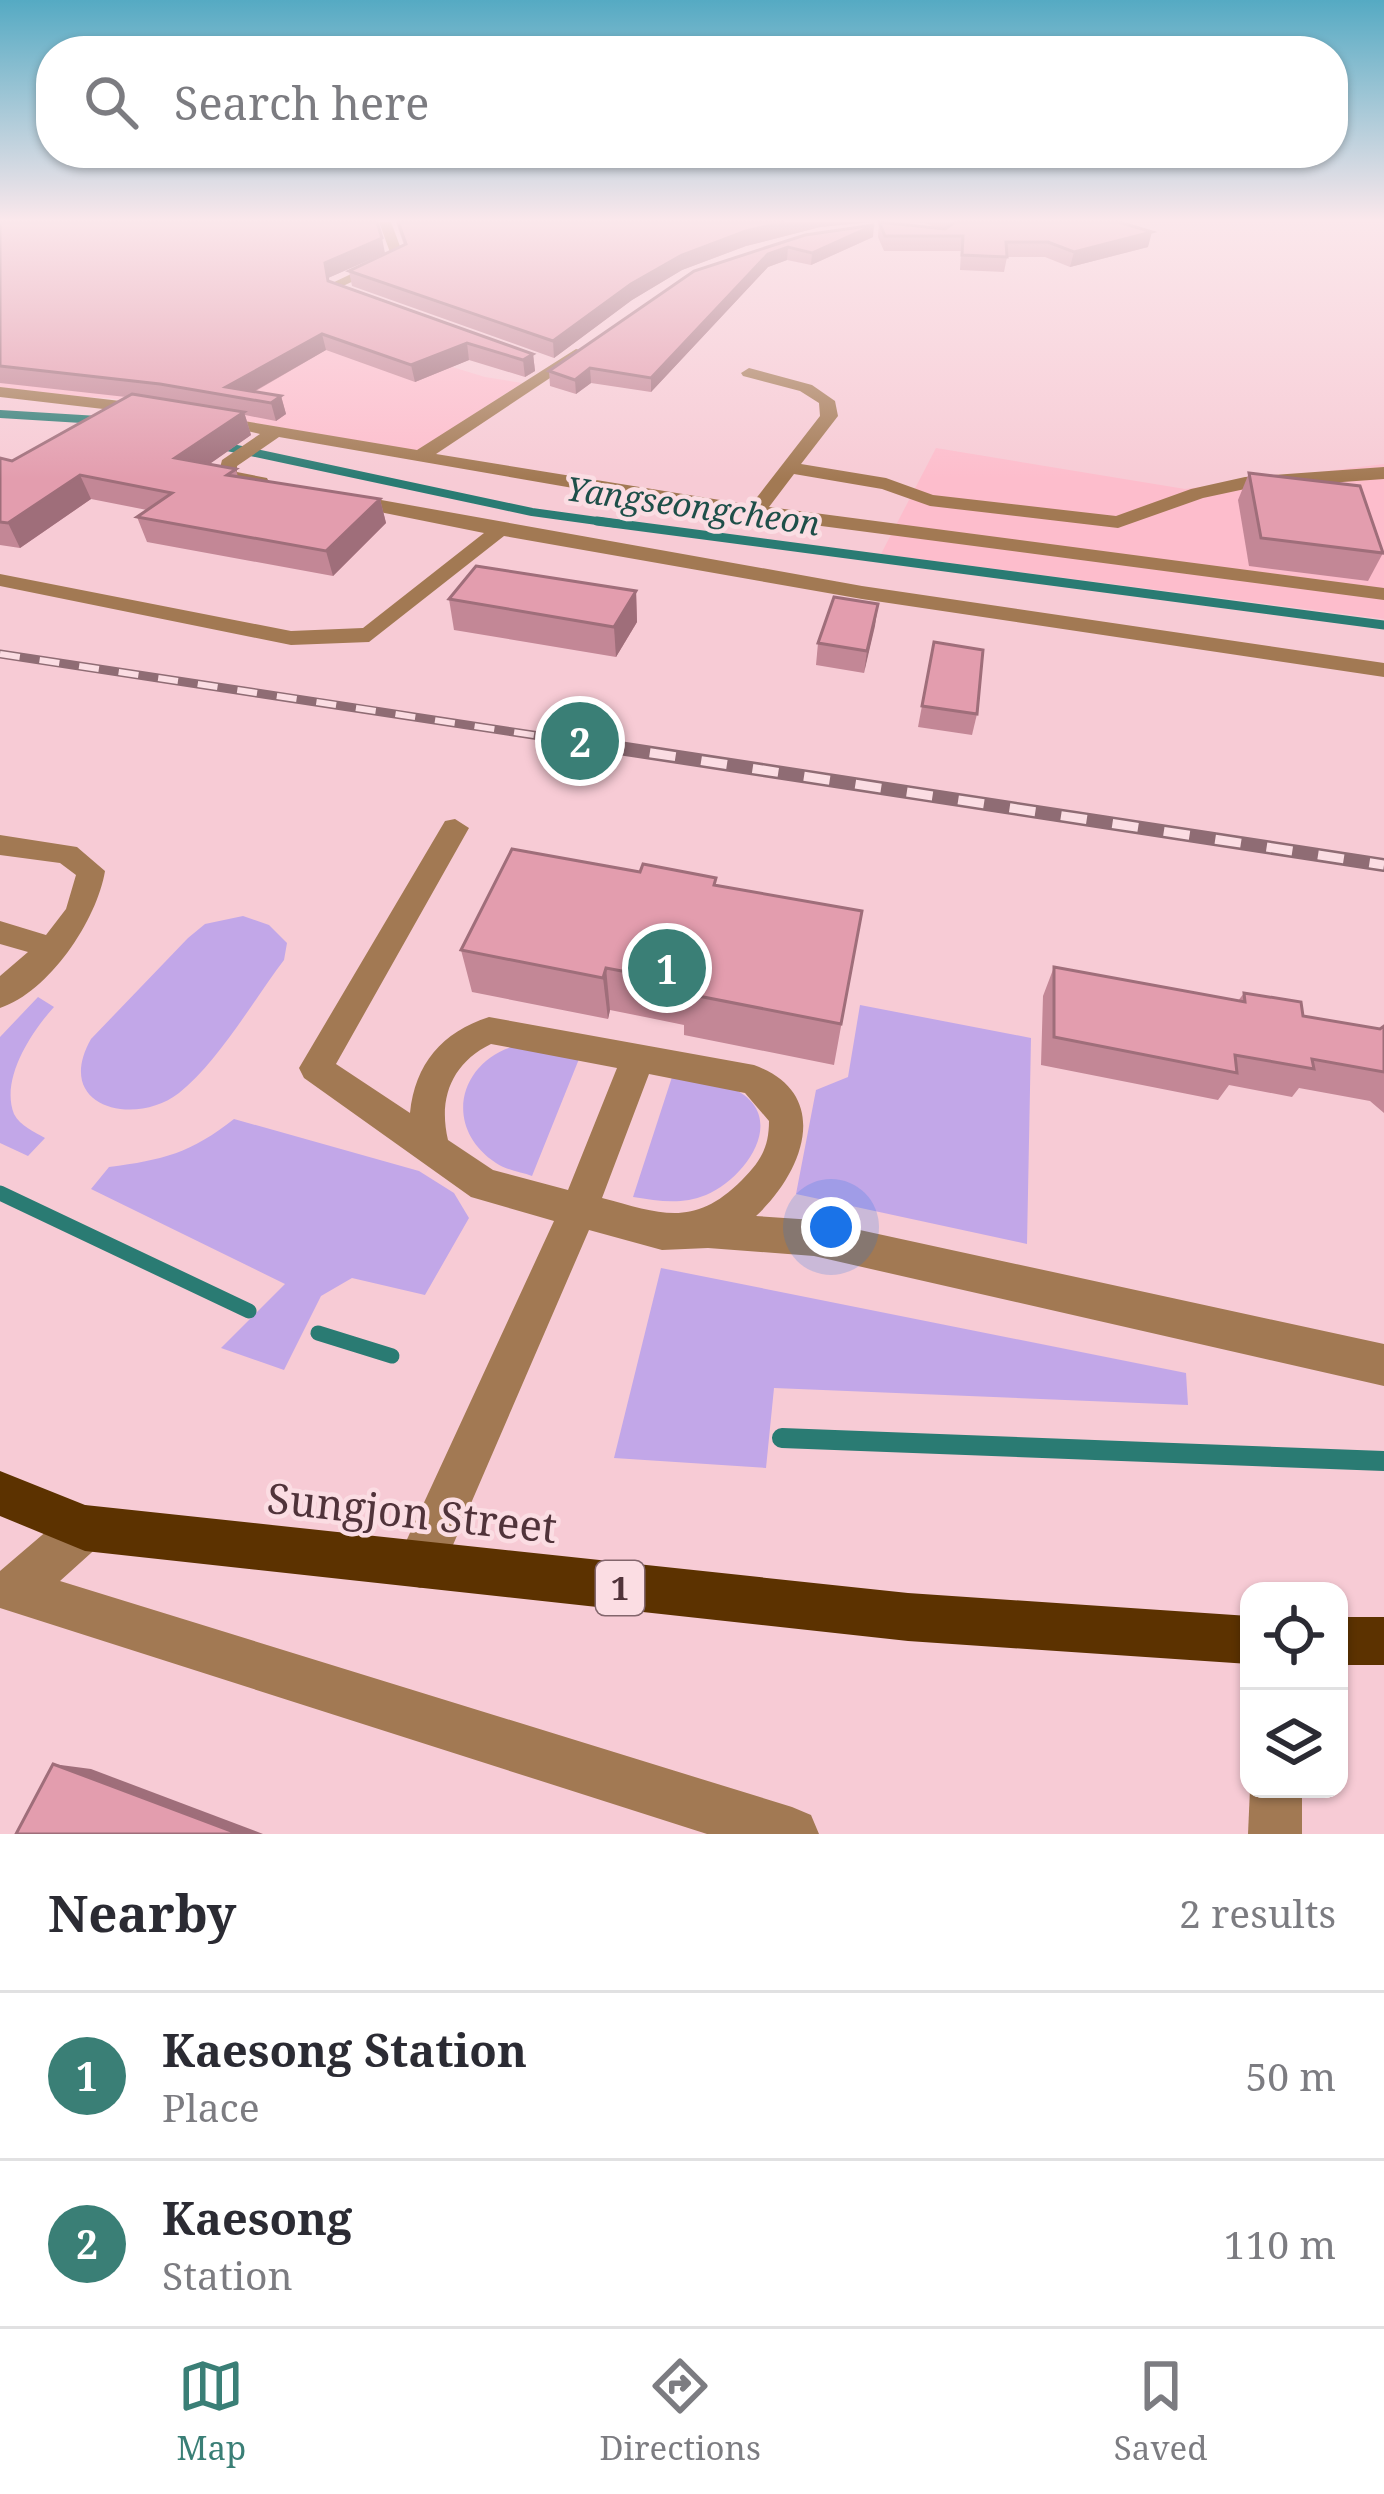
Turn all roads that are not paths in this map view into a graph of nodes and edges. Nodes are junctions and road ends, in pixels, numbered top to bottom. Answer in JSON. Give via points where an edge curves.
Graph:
{"nodes":[{"id":1,"x":594,"y":342,"type":"edge"},
{"id":2,"x":539,"y":363,"type":"dead end"},
{"id":3,"x":557,"y":368,"type":"junction"},
{"id":4,"x":749,"y":374,"type":"dead end"},
{"id":5,"x":0,"y":392,"type":"edge"},
{"id":6,"x":166,"y":412,"type":"edge"},
{"id":7,"x":188,"y":416,"type":"edge"},
{"id":8,"x":268,"y":436,"type":"junction"},
{"id":9,"x":1384,"y":454,"type":"edge"},
{"id":10,"x":420,"y":457,"type":"junction"},
{"id":11,"x":792,"y":468,"type":"junction"},
{"id":12,"x":1345,"y":473,"type":"junction"},
{"id":13,"x":1384,"y":473,"type":"edge"},
{"id":14,"x":272,"y":485,"type":"edge"},
{"id":15,"x":317,"y":494,"type":"edge"},
{"id":16,"x":755,"y":512,"type":"junction"},
{"id":17,"x":1087,"y":520,"type":"junction"},
{"id":18,"x":497,"y":531,"type":"junction"},
{"id":19,"x":1081,"y":555,"type":"junction"},
{"id":20,"x":0,"y":580,"type":"edge"},
{"id":21,"x":1384,"y":594,"type":"edge"},
{"id":22,"x":1384,"y":670,"type":"edge"},
{"id":23,"x":455,"y":828,"type":"dead end"},
{"id":24,"x":0,"y":845,"type":"edge"},
{"id":25,"x":0,"y":932,"type":"edge"},
{"id":26,"x":51,"y":948,"type":"junction"},
{"id":27,"x":0,"y":994,"type":"edge"},
{"id":28,"x":638,"y":1055,"type":"junction"},
{"id":29,"x":433,"y":1150,"type":"junction"},
{"id":30,"x":578,"y":1211,"type":"junction"},
{"id":31,"x":708,"y":1230,"type":"junction"},
{"id":32,"x":1384,"y":1365,"type":"edge"},
{"id":33,"x":0,"y":1492,"type":"edge"},
{"id":34,"x":85,"y":1528,"type":"junction"},
{"id":35,"x":420,"y":1565,"type":"junction"},
{"id":36,"x":7,"y":1603,"type":"edge"},
{"id":37,"x":1240,"y":1639,"type":"edge"},
{"id":38,"x":1348,"y":1641,"type":"edge"},
{"id":39,"x":1384,"y":1641,"type":"edge"},
{"id":40,"x":1276,"y":1798,"type":"edge"},
{"id":41,"x":792,"y":1834,"type":"edge"},
{"id":42,"x":1275,"y":1834,"type":"edge"}],
"edges":[{"from":1,"to":3,"type":"street"},
{"from":2,"to":3,"type":"street"},
{"from":3,"to":10,"type":"street"},
{"from":4,"to":11,"type":"street","via":[[827,401],[829,416]]},
{"from":5,"to":6,"type":"street"},
{"from":7,"to":8,"type":"street"},
{"from":8,"to":10,"type":"street"},
{"from":8,"to":14,"type":"street","via":[[228,464],[226,476]]},
{"from":9,"to":12,"type":"street"},
{"from":10,"to":16,"type":"street"},
{"from":11,"to":16,"type":"street"},
{"from":11,"to":17,"type":"street","via":[[930,500]]},
{"from":12,"to":13,"type":"street"},
{"from":12,"to":17,"type":"street","via":[[1245,483],[1118,522]]},
{"from":15,"to":18,"type":"street"},
{"from":16,"to":19,"type":"street"},
{"from":17,"to":19,"type":"street"},
{"from":18,"to":20,"type":"street","via":[[369,635],[291,638]]},
{"from":18,"to":22,"type":"street","via":[[1016,619]]},
{"from":19,"to":21,"type":"street"},
{"from":23,"to":29,"type":"street","via":[[316,1068]]},
{"from":24,"to":26,"type":"street","via":[[67,854],[91,871],[88,899]]},
{"from":25,"to":26,"type":"street"},
{"from":26,"to":27,"type":"street"},
{"from":28,"to":29,"type":"street","via":[[504,1029],[471,1036],[436,1072],[425,1097]]},
{"from":28,"to":30,"type":"street"},
{"from":28,"to":31,"type":"street","via":[[754,1079],[786,1114],[789,1138],[761,1190]]},
{"from":29,"to":30,"type":"street","via":[[484,1185]]},
{"from":30,"to":31,"type":"street","via":[[662,1232]]},
{"from":30,"to":35,"type":"street"},
{"from":31,"to":32,"type":"street","via":[[814,1238]]},
{"from":33,"to":34,"type":"main road","name":"Sungjon Street","number":"1"},
{"from":34,"to":35,"type":"main road","name":"Sungjon Street","number":"1"},
{"from":34,"to":36,"type":"street"},
{"from":35,"to":37,"type":"main road","name":"Sungjon Street","number":"1","via":[[908,1617]]},
{"from":36,"to":41,"type":"street"},
{"from":38,"to":39,"type":"main road"},
{"from":40,"to":42,"type":"street"}]}
